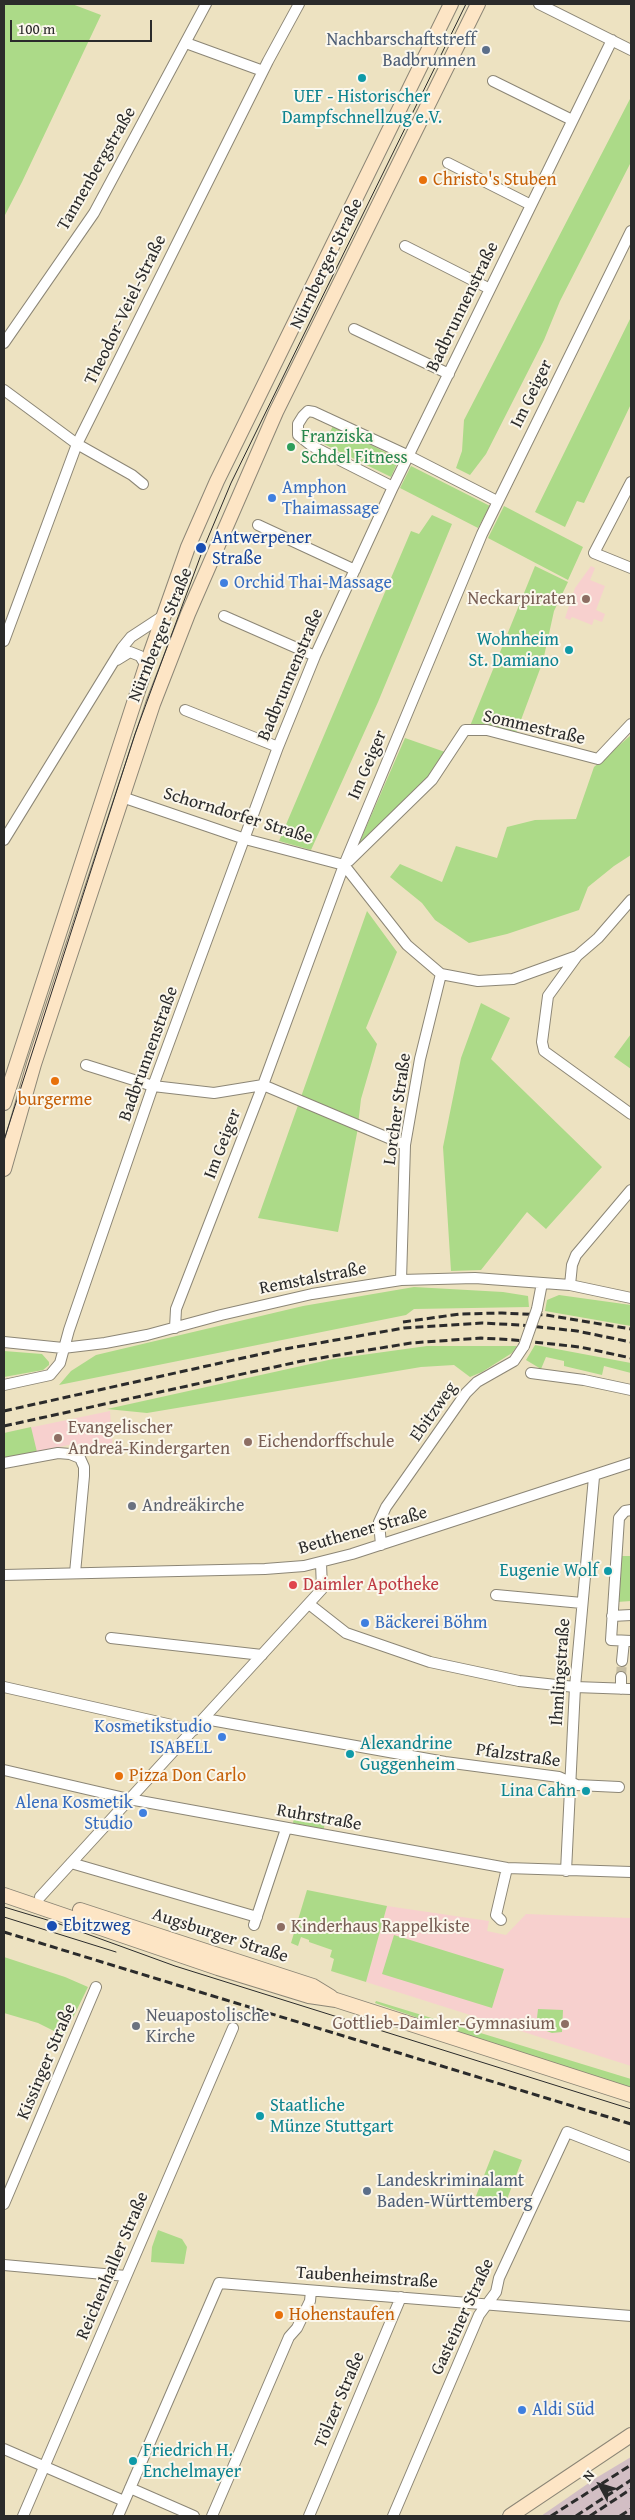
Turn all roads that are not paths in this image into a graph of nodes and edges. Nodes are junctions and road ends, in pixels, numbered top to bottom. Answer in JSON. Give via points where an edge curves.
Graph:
{"nodes":[{"id":1,"x":206,"y":4,"type":"edge"},
{"id":2,"x":299,"y":4,"type":"edge"},
{"id":3,"x":451,"y":4,"type":"edge"},
{"id":4,"x":478,"y":4,"type":"edge"},
{"id":5,"x":539,"y":4,"type":"edge"},
{"id":6,"x":612,"y":40,"type":"junction"},
{"id":7,"x":186,"y":43,"type":"junction"},
{"id":8,"x":631,"y":50,"type":"edge"},
{"id":9,"x":263,"y":71,"type":"junction"},
{"id":10,"x":493,"y":81,"type":"dead end"},
{"id":11,"x":572,"y":120,"type":"junction"},
{"id":12,"x":448,"y":163,"type":"dead end"},
{"id":13,"x":531,"y":205,"type":"junction"},
{"id":14,"x":631,"y":231,"type":"edge"},
{"id":15,"x":405,"y":246,"type":"dead end"},
{"id":16,"x":490,"y":289,"type":"junction"},
{"id":17,"x":354,"y":329,"type":"dead end"},
{"id":18,"x":4,"y":343,"type":"edge"},
{"id":19,"x":449,"y":374,"type":"junction"},
{"id":20,"x":4,"y":390,"type":"edge"},
{"id":21,"x":77,"y":444,"type":"junction"},
{"id":22,"x":409,"y":456,"type":"junction"},
{"id":23,"x":631,"y":482,"type":"edge"},
{"id":24,"x":143,"y":484,"type":"dead end"},
{"id":25,"x":393,"y":487,"type":"junction"},
{"id":26,"x":497,"y":501,"type":"junction"},
{"id":27,"x":258,"y":525,"type":"dead end"},
{"id":28,"x":631,"y":568,"type":"edge"},
{"id":29,"x":355,"y":570,"type":"junction"},
{"id":30,"x":163,"y":616,"type":"junction"},
{"id":31,"x":224,"y":616,"type":"dead end"},
{"id":32,"x":4,"y":641,"type":"edge"},
{"id":33,"x":315,"y":656,"type":"junction"},
{"id":34,"x":114,"y":662,"type":"junction"},
{"id":35,"x":146,"y":666,"type":"junction"},
{"id":36,"x":185,"y":710,"type":"dead end"},
{"id":37,"x":631,"y":724,"type":"edge"},
{"id":38,"x":278,"y":747,"type":"junction"},
{"id":39,"x":122,"y":797,"type":"junction"},
{"id":40,"x":245,"y":839,"type":"junction"},
{"id":41,"x":4,"y":840,"type":"edge"},
{"id":42,"x":344,"y":865,"type":"junction"},
{"id":43,"x":631,"y":900,"type":"edge"},
{"id":44,"x":577,"y":956,"type":"junction"},
{"id":45,"x":441,"y":974,"type":"junction"},
{"id":46,"x":86,"y":1065,"type":"dead end"},
{"id":47,"x":263,"y":1085,"type":"junction"},
{"id":48,"x":153,"y":1086,"type":"junction"},
{"id":49,"x":4,"y":1103,"type":"edge"},
{"id":50,"x":631,"y":1114,"type":"edge"},
{"id":51,"x":405,"y":1145,"type":"junction"},
{"id":52,"x":4,"y":1169,"type":"edge"},
{"id":53,"x":631,"y":1190,"type":"edge"},
{"id":54,"x":402,"y":1280,"type":"junction"},
{"id":55,"x":542,"y":1283,"type":"junction"},
{"id":56,"x":570,"y":1285,"type":"junction"},
{"id":57,"x":631,"y":1298,"type":"edge"},
{"id":58,"x":175,"y":1328,"type":"junction"},
{"id":59,"x":4,"y":1342,"type":"edge"},
{"id":60,"x":63,"y":1348,"type":"junction"},
{"id":61,"x":531,"y":1373,"type":"dead end"},
{"id":62,"x":4,"y":1385,"type":"edge"},
{"id":63,"x":631,"y":1390,"type":"edge"},
{"id":64,"x":4,"y":1463,"type":"edge"},
{"id":65,"x":631,"y":1463,"type":"edge"},
{"id":66,"x":594,"y":1477,"type":"junction"},
{"id":67,"x":631,"y":1510,"type":"edge"},
{"id":68,"x":381,"y":1545,"type":"junction"},
{"id":69,"x":321,"y":1563,"type":"junction"},
{"id":70,"x":75,"y":1572,"type":"junction"},
{"id":71,"x":4,"y":1575,"type":"edge"},
{"id":72,"x":496,"y":1595,"type":"dead end"},
{"id":73,"x":582,"y":1603,"type":"junction"},
{"id":74,"x":309,"y":1604,"type":"junction"},
{"id":75,"x":631,"y":1615,"type":"edge"},
{"id":76,"x":612,"y":1616,"type":"junction"},
{"id":77,"x":111,"y":1638,"type":"dead end"},
{"id":78,"x":628,"y":1641,"type":"edge"},
{"id":79,"x":262,"y":1655,"type":"junction"},
{"id":80,"x":622,"y":1661,"type":"tunnel mouth"},
{"id":81,"x":622,"y":1677,"type":"tunnel mouth"},
{"id":82,"x":4,"y":1687,"type":"edge"},
{"id":83,"x":575,"y":1687,"type":"junction"},
{"id":84,"x":626,"y":1689,"type":"edge"},
{"id":85,"x":205,"y":1719,"type":"junction"},
{"id":86,"x":194,"y":1730,"type":"junction"},
{"id":87,"x":4,"y":1770,"type":"edge"},
{"id":88,"x":569,"y":1780,"type":"junction"},
{"id":89,"x":619,"y":1787,"type":"dead end"},
{"id":90,"x":129,"y":1799,"type":"junction"},
{"id":91,"x":286,"y":1829,"type":"junction"},
{"id":92,"x":71,"y":1864,"type":"junction"},
{"id":93,"x":507,"y":1868,"type":"junction"},
{"id":94,"x":566,"y":1871,"type":"junction"},
{"id":95,"x":631,"y":1872,"type":"edge"},
{"id":96,"x":4,"y":1886,"type":"edge"},
{"id":97,"x":4,"y":1895,"type":"edge"},
{"id":98,"x":40,"y":1897,"type":"junction"},
{"id":99,"x":501,"y":1920,"type":"dead end"},
{"id":100,"x":96,"y":1987,"type":"dead end"},
{"id":101,"x":336,"y":2000,"type":"junction"},
{"id":102,"x":233,"y":2028,"type":"dead end"},
{"id":103,"x":631,"y":2096,"type":"edge"},
{"id":104,"x":631,"y":2156,"type":"edge"},
{"id":105,"x":4,"y":2204,"type":"edge"},
{"id":106,"x":4,"y":2265,"type":"edge"},
{"id":107,"x":126,"y":2276,"type":"junction"},
{"id":108,"x":312,"y":2291,"type":"junction"},
{"id":109,"x":401,"y":2297,"type":"junction"},
{"id":110,"x":488,"y":2304,"type":"junction"},
{"id":111,"x":631,"y":2316,"type":"edge"},
{"id":112,"x":631,"y":2435,"type":"edge"},
{"id":113,"x":4,"y":2449,"type":"edge"},
{"id":114,"x":44,"y":2468,"type":"junction"},
{"id":115,"x":130,"y":2488,"type":"junction"},
{"id":116,"x":124,"y":2501,"type":"junction"},
{"id":117,"x":23,"y":2516,"type":"edge"},
{"id":118,"x":118,"y":2516,"type":"edge"},
{"id":119,"x":194,"y":2516,"type":"edge"},
{"id":120,"x":212,"y":2516,"type":"edge"},
{"id":121,"x":309,"y":2516,"type":"edge"},
{"id":122,"x":393,"y":2516,"type":"edge"},
{"id":123,"x":510,"y":2516,"type":"edge"}],
"edges":[{"from":1,"to":7,"type":"street","name":"Tannenbergstraße"},
{"from":2,"to":9,"type":"street","name":"Theodor-Veiel-Straße"},
{"from":3,"to":30,"type":"main road","name":"Nürnberger Straße","via":[[217,481]]},
{"from":4,"to":39,"type":"main road","name":"Nürnberger Straße","via":[[254,458],[162,681]]},
{"from":5,"to":6,"type":"street"},
{"from":6,"to":8,"type":"street"},
{"from":6,"to":11,"type":"street","name":"Badbrunnenstraße"},
{"from":7,"to":9,"type":"street"},
{"from":7,"to":18,"type":"street","name":"Tannenbergstraße","via":[[94,213]]},
{"from":9,"to":21,"type":"street","name":"Theodor-Veiel-Straße"},
{"from":10,"to":11,"type":"street"},
{"from":11,"to":13,"type":"street","name":"Badbrunnenstraße"},
{"from":12,"to":13,"type":"street"},
{"from":13,"to":16,"type":"street","name":"Badbrunnenstraße"},
{"from":14,"to":26,"type":"street","name":"Im Geiger"},
{"from":15,"to":16,"type":"street"},
{"from":16,"to":19,"type":"street","name":"Badbrunnenstraße"},
{"from":17,"to":19,"type":"street"},
{"from":19,"to":22,"type":"street","name":"Badbrunnenstraße"},
{"from":20,"to":21,"type":"street"},
{"from":21,"to":24,"type":"street"},
{"from":21,"to":32,"type":"street","name":"Theodor-Veiel-Straße"},
{"from":22,"to":25,"type":"street","name":"Badbrunnenstraße"},
{"from":22,"to":25,"type":"street","via":[[314,412],[308,411],[298,424],[298,435],[312,446]]},
{"from":22,"to":26,"type":"street"},
{"from":23,"to":28,"type":"street","via":[[594,553]]},
{"from":25,"to":29,"type":"street","name":"Badbrunnenstraße"},
{"from":26,"to":42,"type":"street","name":"Im Geiger"},
{"from":27,"to":29,"type":"street"},
{"from":29,"to":33,"type":"street","name":"Badbrunnenstraße"},
{"from":30,"to":34,"type":"street","via":[[131,637]]},
{"from":30,"to":35,"type":"main road","name":"Nürnberger Straße"},
{"from":31,"to":33,"type":"street"},
{"from":33,"to":38,"type":"street","name":"Badbrunnenstraße"},
{"from":34,"to":35,"type":"street","via":[[130,652],[140,656]]},
{"from":34,"to":41,"type":"street"},
{"from":35,"to":49,"type":"main road","name":"Nürnberger Straße"},
{"from":36,"to":38,"type":"street"},
{"from":37,"to":42,"type":"street","name":"Sommestraße","via":[[598,759],[487,730],[465,730],[432,780]]},
{"from":38,"to":40,"type":"street","name":"Badbrunnenstraße"},
{"from":39,"to":40,"type":"street","name":"Schorndorfer Straße"},
{"from":39,"to":52,"type":"main road","name":"Nürnberger Straße","via":[[34,1064]]},
{"from":40,"to":42,"type":"street","name":"Schorndorfer Straße"},
{"from":40,"to":48,"type":"street","name":"Badbrunnenstraße"},
{"from":42,"to":45,"type":"street","via":[[407,945]]},
{"from":42,"to":47,"type":"street","name":"Im Geiger"},
{"from":43,"to":44,"type":"street","via":[[598,938]]},
{"from":44,"to":45,"type":"street","via":[[513,979],[478,981]]},
{"from":44,"to":50,"type":"street","via":[[548,996],[542,1042],[544,1051]]},
{"from":45,"to":51,"type":"street","name":"Lorcher Straße","via":[[422,1051]]},
{"from":46,"to":48,"type":"street"},
{"from":47,"to":48,"type":"street","via":[[214,1093]]},
{"from":47,"to":51,"type":"street"},
{"from":47,"to":58,"type":"street","name":"Im Geiger","via":[[176,1308]]},
{"from":48,"to":60,"type":"street","name":"Badbrunnenstraße"},
{"from":51,"to":54,"type":"street","name":"Lorcher Straße"},
{"from":53,"to":56,"type":"street","via":[[576,1255]]},
{"from":54,"to":55,"type":"street","name":"Remstalstraße","via":[[475,1278]]},
{"from":54,"to":58,"type":"street","name":"Remstalstraße","via":[[312,1294]]},
{"from":55,"to":56,"type":"street","name":"Remstalstraße"},
{"from":55,"to":68,"type":"street","name":"Ebitzweg","bridge":true,"via":[[524,1346],[514,1361],[477,1382],[466,1394],[386,1507],[379,1522]]},
{"from":56,"to":57,"type":"street","name":"Remstalstraße"},
{"from":58,"to":60,"type":"street","name":"Remstalstraße","via":[[106,1343]]},
{"from":59,"to":60,"type":"street","name":"Remstalstraße"},
{"from":60,"to":62,"type":"street","name":"Badbrunnenstraße","via":[[60,1363],[50,1375]]},
{"from":61,"to":63,"type":"street"},
{"from":64,"to":70,"type":"street","via":[[58,1453],[80,1458],[84,1476]]},
{"from":65,"to":66,"type":"street","name":"Beuthener Straße"},
{"from":66,"to":68,"type":"street","name":"Beuthener Straße"},
{"from":66,"to":73,"type":"street","name":"Ihmlingstraße"},
{"from":67,"to":76,"type":"street","via":[[619,1518]]},
{"from":68,"to":69,"type":"street","name":"Beuthener Straße"},
{"from":69,"to":70,"type":"street","name":"Beuthener Straße","via":[[265,1570]]},
{"from":69,"to":74,"type":"street","via":[[322,1589]]},
{"from":70,"to":71,"type":"street","name":"Beuthener Straße"},
{"from":72,"to":73,"type":"street"},
{"from":73,"to":83,"type":"street","name":"Ihmlingstraße"},
{"from":74,"to":79,"type":"street"},
{"from":74,"to":83,"type":"street","via":[[346,1633],[430,1662],[519,1681]]},
{"from":75,"to":76,"type":"street"},
{"from":76,"to":78,"type":"street","via":[[610,1640]]},
{"from":77,"to":79,"type":"street"},
{"from":78,"to":80,"type":"street"},
{"from":79,"to":85,"type":"street"},
{"from":81,"to":84,"type":"street"},
{"from":82,"to":86,"type":"street"},
{"from":83,"to":84,"type":"street"},
{"from":83,"to":88,"type":"street","name":"Ihmlingstraße"},
{"from":85,"to":86,"type":"street"},
{"from":85,"to":88,"type":"street","name":"Pfalzstraße","via":[[445,1762]]},
{"from":86,"to":90,"type":"street"},
{"from":87,"to":90,"type":"street","name":"Ruhrstraße"},
{"from":88,"to":89,"type":"street","name":"Pfalzstraße","via":[[577,1784]]},
{"from":88,"to":94,"type":"street","name":"Ihmlingstraße"},
{"from":90,"to":91,"type":"street","name":"Ruhrstraße"},
{"from":90,"to":92,"type":"street"},
{"from":91,"to":92,"type":"street","via":[[255,1921]]},
{"from":91,"to":93,"type":"street","name":"Ruhrstraße"},
{"from":92,"to":98,"type":"street"},
{"from":93,"to":94,"type":"street","name":"Ruhrstraße"},
{"from":93,"to":99,"type":"street","via":[[496,1915]]},
{"from":94,"to":95,"type":"street","name":"Ruhrstraße"},
{"from":96,"to":98,"type":"main road","name":"Augsburger Straße"},
{"from":97,"to":101,"type":"main road","name":"Augsburger Straße","via":[[218,1968],[309,1996]]},
{"from":98,"to":101,"type":"main road","name":"Augsburger Straße","via":[[313,1986]]},
{"from":100,"to":105,"type":"street","name":"Kissinger Straße"},
{"from":101,"to":103,"type":"main road","name":"Augsburger Straße"},
{"from":102,"to":107,"type":"street","name":"Reichenhaller Straße"},
{"from":104,"to":110,"type":"street","name":"Gasteiner Straße","via":[[567,2132]]},
{"from":106,"to":107,"type":"street"},
{"from":107,"to":114,"type":"street","name":"Reichenhaller Straße"},
{"from":108,"to":109,"type":"street","name":"Taubenheimstraße"},
{"from":108,"to":115,"type":"street","name":"Taubenheimstraße","via":[[220,2283]]},
{"from":108,"to":120,"type":"street"},
{"from":109,"to":110,"type":"street","name":"Taubenheimstraße"},
{"from":109,"to":121,"type":"street","name":"Tölzer Straße"},
{"from":110,"to":111,"type":"street","name":"Taubenheimstraße"},
{"from":110,"to":122,"type":"street","name":"Gasteiner Straße","via":[[479,2315]]},
{"from":112,"to":123,"type":"main road"},
{"from":113,"to":114,"type":"street"},
{"from":114,"to":116,"type":"street"},
{"from":114,"to":117,"type":"street","name":"Reichenhaller Straße"},
{"from":115,"to":116,"type":"street"},
{"from":115,"to":119,"type":"street"},
{"from":116,"to":118,"type":"street"}]}
